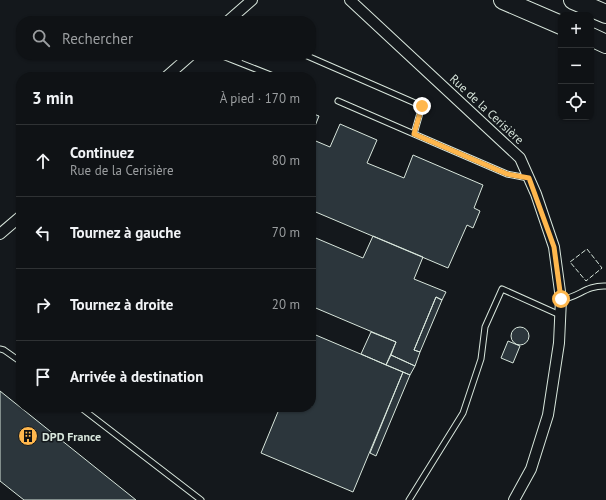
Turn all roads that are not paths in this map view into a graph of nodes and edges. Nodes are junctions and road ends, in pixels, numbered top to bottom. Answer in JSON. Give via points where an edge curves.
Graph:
{"nodes":[{"id":1,"x":252,"y":0,"type":"edge"},
{"id":2,"x":350,"y":0,"type":"edge"},
{"id":3,"x":503,"y":0,"type":"edge"},
{"id":4,"x":573,"y":0,"type":"edge"},
{"id":5,"x":606,"y":14,"type":"edge"},
{"id":6,"x":234,"y":16,"type":"edge"},
{"id":7,"x":558,"y":24,"type":"edge"},
{"id":8,"x":594,"y":39,"type":"edge"},
{"id":9,"x":606,"y":44,"type":"edge"},
{"id":10,"x":185,"y":60,"type":"edge"},
{"id":11,"x":233,"y":60,"type":"edge"},
{"id":12,"x":316,"y":60,"type":"edge"},
{"id":13,"x":238,"y":62,"type":"joint"},
{"id":14,"x":172,"y":72,"type":"edge"},
{"id":15,"x":263,"y":72,"type":"edge"},
{"id":16,"x":338,"y":101,"type":"dead end"},
{"id":17,"x":414,"y":134,"type":"junction"},
{"id":18,"x":529,"y":178,"type":"junction"},
{"id":19,"x":16,"y":220,"type":"edge"},
{"id":20,"x":0,"y":234,"type":"edge"},
{"id":21,"x":606,"y":286,"type":"edge"},
{"id":22,"x":561,"y":299,"type":"junction"},
{"id":23,"x":560,"y":316,"type":"junction"},
{"id":24,"x":0,"y":349,"type":"edge"},
{"id":25,"x":16,"y":358,"type":"edge"},
{"id":26,"x":87,"y":412,"type":"edge"},
{"id":27,"x":201,"y":500,"type":"edge"},
{"id":28,"x":409,"y":500,"type":"edge"},
{"id":29,"x":514,"y":500,"type":"edge"}],
"edges":[{"from":1,"to":6,"type":"street"},
{"from":2,"to":18,"type":"street","name":"Rue de la Cerisière","via":[[520,158]]},
{"from":3,"to":7,"type":"highway"},
{"from":4,"to":5,"type":"highway"},
{"from":8,"to":9,"type":"highway"},
{"from":10,"to":14,"type":"street"},
{"from":11,"to":13,"type":"lane"},
{"from":12,"to":17,"type":"lane","via":[[422,106]]},
{"from":13,"to":15,"type":"lane"},
{"from":16,"to":17,"type":"lane"},
{"from":17,"to":18,"type":"lane","via":[[507,174]]},
{"from":18,"to":22,"type":"street","name":"Rue de la Cerisière","via":[[554,247]]},
{"from":19,"to":20,"type":"street"},
{"from":21,"to":22,"type":"lane","via":[[596,285],[567,299]]},
{"from":22,"to":23,"type":"street","name":"Rue de la Cerisière"},
{"from":23,"to":28,"type":"lane","via":[[502,289],[485,327],[481,359],[463,413]]},
{"from":23,"to":29,"type":"street","name":"Rue de la Cerisière","via":[[559,343],[548,415],[531,469]]},
{"from":24,"to":25,"type":"lane"},
{"from":26,"to":27,"type":"lane"}]}
